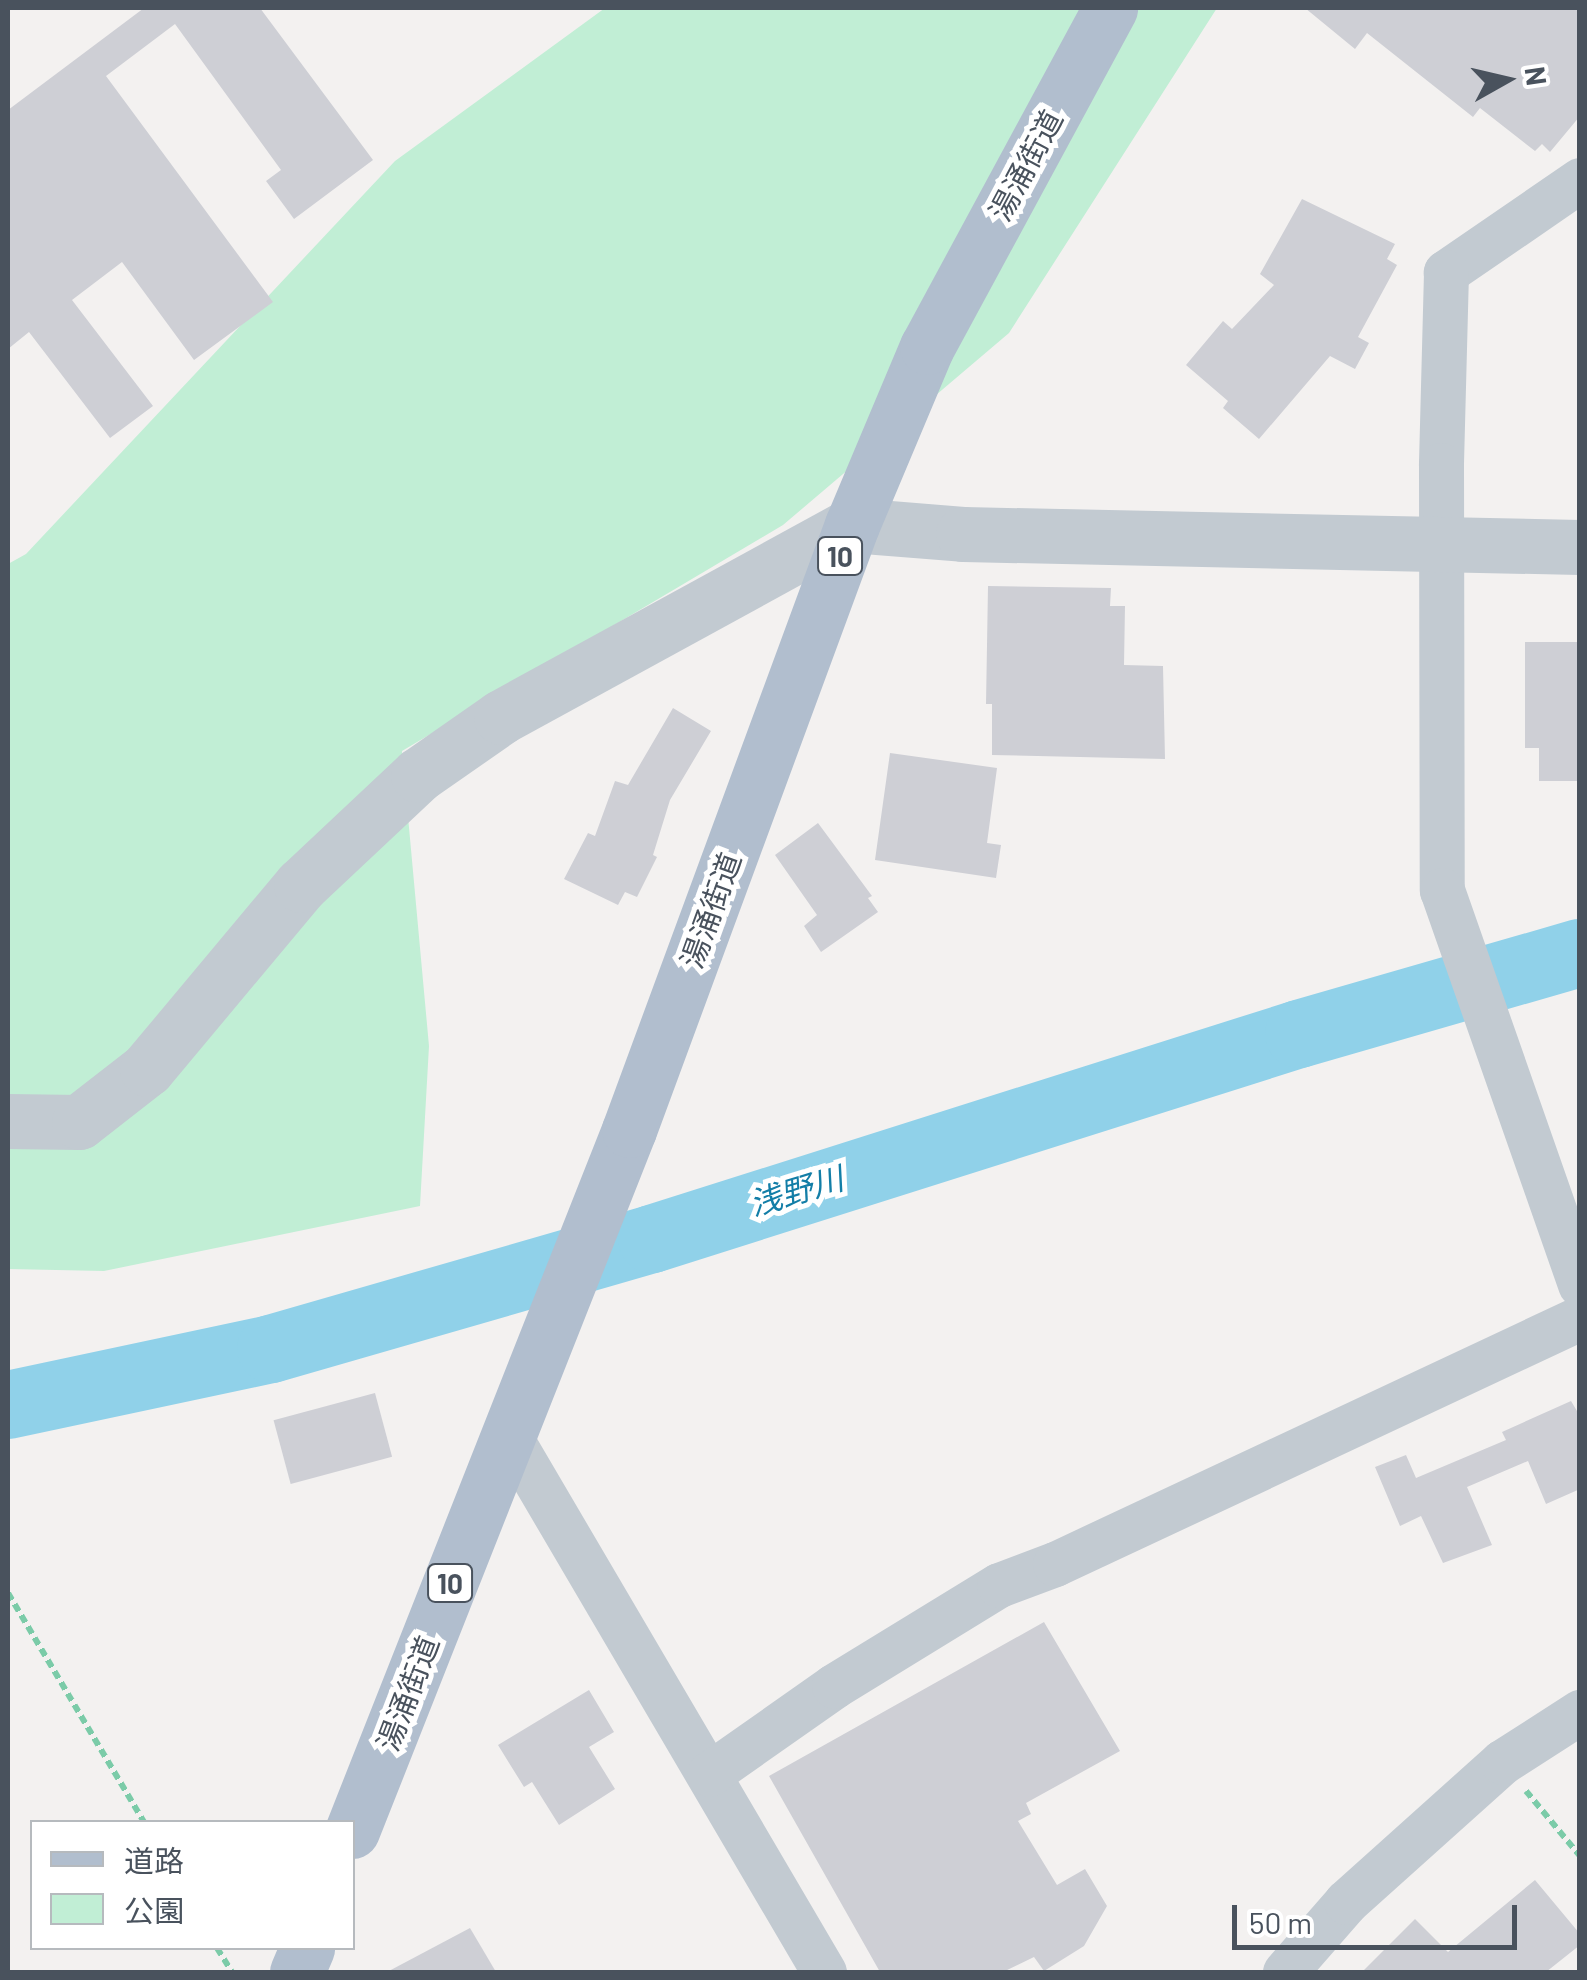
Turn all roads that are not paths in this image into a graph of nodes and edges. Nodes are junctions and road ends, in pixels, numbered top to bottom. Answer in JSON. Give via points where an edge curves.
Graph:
{"nodes":[{"id":1,"x":1110,"y":8,"type":"edge"},
{"id":2,"x":1580,"y":180,"type":"edge"},
{"id":3,"x":852,"y":525,"type":"junction"},
{"id":4,"x":1443,"y":545,"type":"junction"},
{"id":5,"x":1580,"y":547,"type":"edge"},
{"id":6,"x":8,"y":1121,"type":"edge"},
{"id":7,"x":1580,"y":1285,"type":"edge"},
{"id":8,"x":1580,"y":1318,"type":"edge"},
{"id":9,"x":508,"y":1434,"type":"junction"},
{"id":10,"x":1580,"y":1712,"type":"edge"},
{"id":11,"x":709,"y":1774,"type":"junction"},
{"id":12,"x":355,"y":1823,"type":"edge"},
{"id":13,"x":824,"y":1972,"type":"edge"},
{"id":14,"x":1285,"y":1972,"type":"edge"}],
"edges":[{"from":1,"to":3,"type":"main road","name":"湯涌街道","number":"10","via":[[928,347]]},
{"from":2,"to":4,"type":"street","via":[[1446,272]]},
{"from":3,"to":4,"type":"street","via":[[963,534]]},
{"from":3,"to":6,"type":"street","via":[[501,717],[418,775],[301,885],[147,1069],[78,1122]]},
{"from":3,"to":9,"type":"main road","name":"湯涌街道","number":"10","via":[[629,1130]]},
{"from":4,"to":5,"type":"street"},
{"from":4,"to":7,"type":"street","via":[[1442,890]]},
{"from":8,"to":11,"type":"street","via":[[1055,1564],[999,1584],[834,1686]]},
{"from":9,"to":11,"type":"street"},
{"from":9,"to":12,"type":"main road","name":"湯涌街道","number":"10"},
{"from":10,"to":14,"type":"street","via":[[1502,1762],[1346,1902]]},
{"from":11,"to":13,"type":"street"}]}
